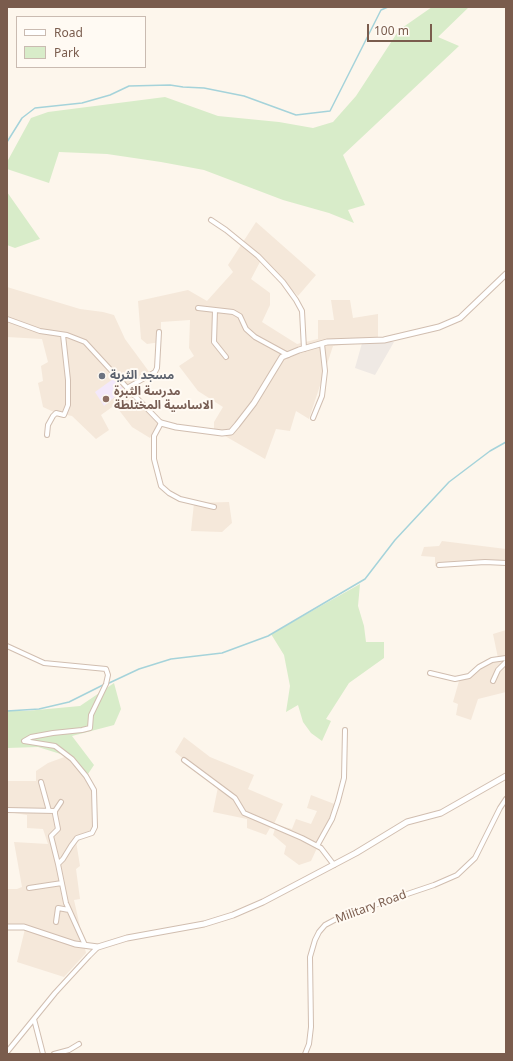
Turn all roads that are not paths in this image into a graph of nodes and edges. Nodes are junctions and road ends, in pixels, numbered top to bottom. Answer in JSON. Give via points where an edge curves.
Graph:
{"nodes":[{"id":1,"x":211,"y":220,"type":"dead end"},
{"id":2,"x":506,"y":274,"type":"edge"},
{"id":3,"x":198,"y":308,"type":"dead end"},
{"id":4,"x":215,"y":310,"type":"junction"},
{"id":5,"x":7,"y":319,"type":"edge"},
{"id":6,"x":159,"y":332,"type":"dead end"},
{"id":7,"x":63,"y":335,"type":"junction"},
{"id":8,"x":322,"y":344,"type":"junction"},
{"id":9,"x":304,"y":349,"type":"junction"},
{"id":10,"x":288,"y":355,"type":"junction"},
{"id":11,"x":226,"y":356,"type":"dead end"},
{"id":12,"x":127,"y":388,"type":"junction"},
{"id":13,"x":313,"y":418,"type":"dead end"},
{"id":14,"x":162,"y":423,"type":"junction"},
{"id":15,"x":48,"y":435,"type":"dead end"},
{"id":16,"x":214,"y":507,"type":"dead end"},
{"id":17,"x":506,"y":563,"type":"edge"},
{"id":18,"x":439,"y":565,"type":"dead end"},
{"id":19,"x":7,"y":646,"type":"edge"},
{"id":20,"x":506,"y":658,"type":"edge"},
{"id":21,"x":506,"y":662,"type":"edge"},
{"id":22,"x":430,"y":673,"type":"dead end"},
{"id":23,"x":493,"y":681,"type":"dead end"},
{"id":24,"x":345,"y":730,"type":"dead end"},
{"id":25,"x":184,"y":760,"type":"dead end"},
{"id":26,"x":506,"y":776,"type":"edge"},
{"id":27,"x":41,"y":782,"type":"dead end"},
{"id":28,"x":506,"y":799,"type":"edge"},
{"id":29,"x":61,"y":802,"type":"dead end"},
{"id":30,"x":7,"y":810,"type":"edge"},
{"id":31,"x":49,"y":811,"type":"junction"},
{"id":32,"x":55,"y":811,"type":"junction"},
{"id":33,"x":317,"y":846,"type":"junction"},
{"id":34,"x":58,"y":864,"type":"junction"},
{"id":35,"x":334,"y":865,"type":"junction"},
{"id":36,"x":62,"y":883,"type":"junction"},
{"id":37,"x":29,"y":888,"type":"dead end"},
{"id":38,"x":69,"y":910,"type":"junction"},
{"id":39,"x":56,"y":922,"type":"dead end"},
{"id":40,"x":7,"y":927,"type":"edge"},
{"id":41,"x":85,"y":945,"type":"junction"},
{"id":42,"x":98,"y":947,"type":"junction"},
{"id":43,"x":34,"y":1019,"type":"junction"},
{"id":44,"x":79,"y":1044,"type":"dead end"},
{"id":45,"x":7,"y":1052,"type":"edge"},
{"id":46,"x":43,"y":1054,"type":"edge"},
{"id":47,"x":54,"y":1054,"type":"edge"},
{"id":48,"x":305,"y":1054,"type":"edge"}],
"edges":[{"from":1,"to":9,"type":"street","via":[[258,256],[296,300],[302,311]]},
{"from":2,"to":8,"type":"street","via":[[460,318],[439,327],[384,340]]},
{"from":3,"to":4,"type":"street"},
{"from":4,"to":10,"type":"street","via":[[233,312],[240,316],[246,329],[255,337]]},
{"from":4,"to":11,"type":"street","via":[[214,342]]},
{"from":5,"to":7,"type":"street","via":[[40,331]]},
{"from":6,"to":12,"type":"street","via":[[155,372]]},
{"from":7,"to":12,"type":"street","via":[[85,342]]},
{"from":7,"to":15,"type":"street","via":[[68,405],[64,415],[56,413],[53,416],[48,425]]},
{"from":8,"to":9,"type":"street"},
{"from":8,"to":13,"type":"street","via":[[325,372],[322,396]]},
{"from":9,"to":10,"type":"street"},
{"from":10,"to":14,"type":"street","via":[[282,357],[254,403],[231,432],[222,434]]},
{"from":12,"to":14,"type":"street"},
{"from":14,"to":16,"type":"street","via":[[154,436],[154,459],[161,486],[180,499]]},
{"from":17,"to":18,"type":"street"},
{"from":19,"to":34,"type":"street","via":[[44,663],[106,669],[108,675],[91,715],[90,728],[31,737],[24,742],[55,746],[72,759],[94,790],[95,827],[92,833],[78,838]]},
{"from":20,"to":22,"type":"street","via":[[492,660],[478,667],[469,676],[455,679]]},
{"from":21,"to":23,"type":"street","via":[[498,670]]},
{"from":24,"to":33,"type":"street","via":[[344,778],[332,819]]},
{"from":25,"to":33,"type":"street","via":[[235,798],[244,813]]},
{"from":26,"to":35,"type":"street","via":[[442,813],[407,822]]},
{"from":27,"to":31,"type":"street"},
{"from":28,"to":48,"type":"street","name":"Military Road","via":[[475,858],[457,875],[342,916],[325,925],[319,932],[310,957],[312,1027]]},
{"from":29,"to":32,"type":"street"},
{"from":30,"to":31,"type":"street"},
{"from":31,"to":32,"type":"street"},
{"from":32,"to":34,"type":"street","via":[[58,829],[50,836]]},
{"from":33,"to":35,"type":"street"},
{"from":34,"to":36,"type":"street"},
{"from":35,"to":42,"type":"street","via":[[233,915],[204,924],[127,938]]},
{"from":36,"to":37,"type":"street"},
{"from":36,"to":38,"type":"street"},
{"from":38,"to":39,"type":"street","via":[[58,908]]},
{"from":38,"to":41,"type":"street"},
{"from":40,"to":41,"type":"street","via":[[24,927]]},
{"from":41,"to":42,"type":"street"},
{"from":42,"to":43,"type":"street"},
{"from":43,"to":45,"type":"street"},
{"from":43,"to":46,"type":"street"},
{"from":44,"to":47,"type":"street"}]}
